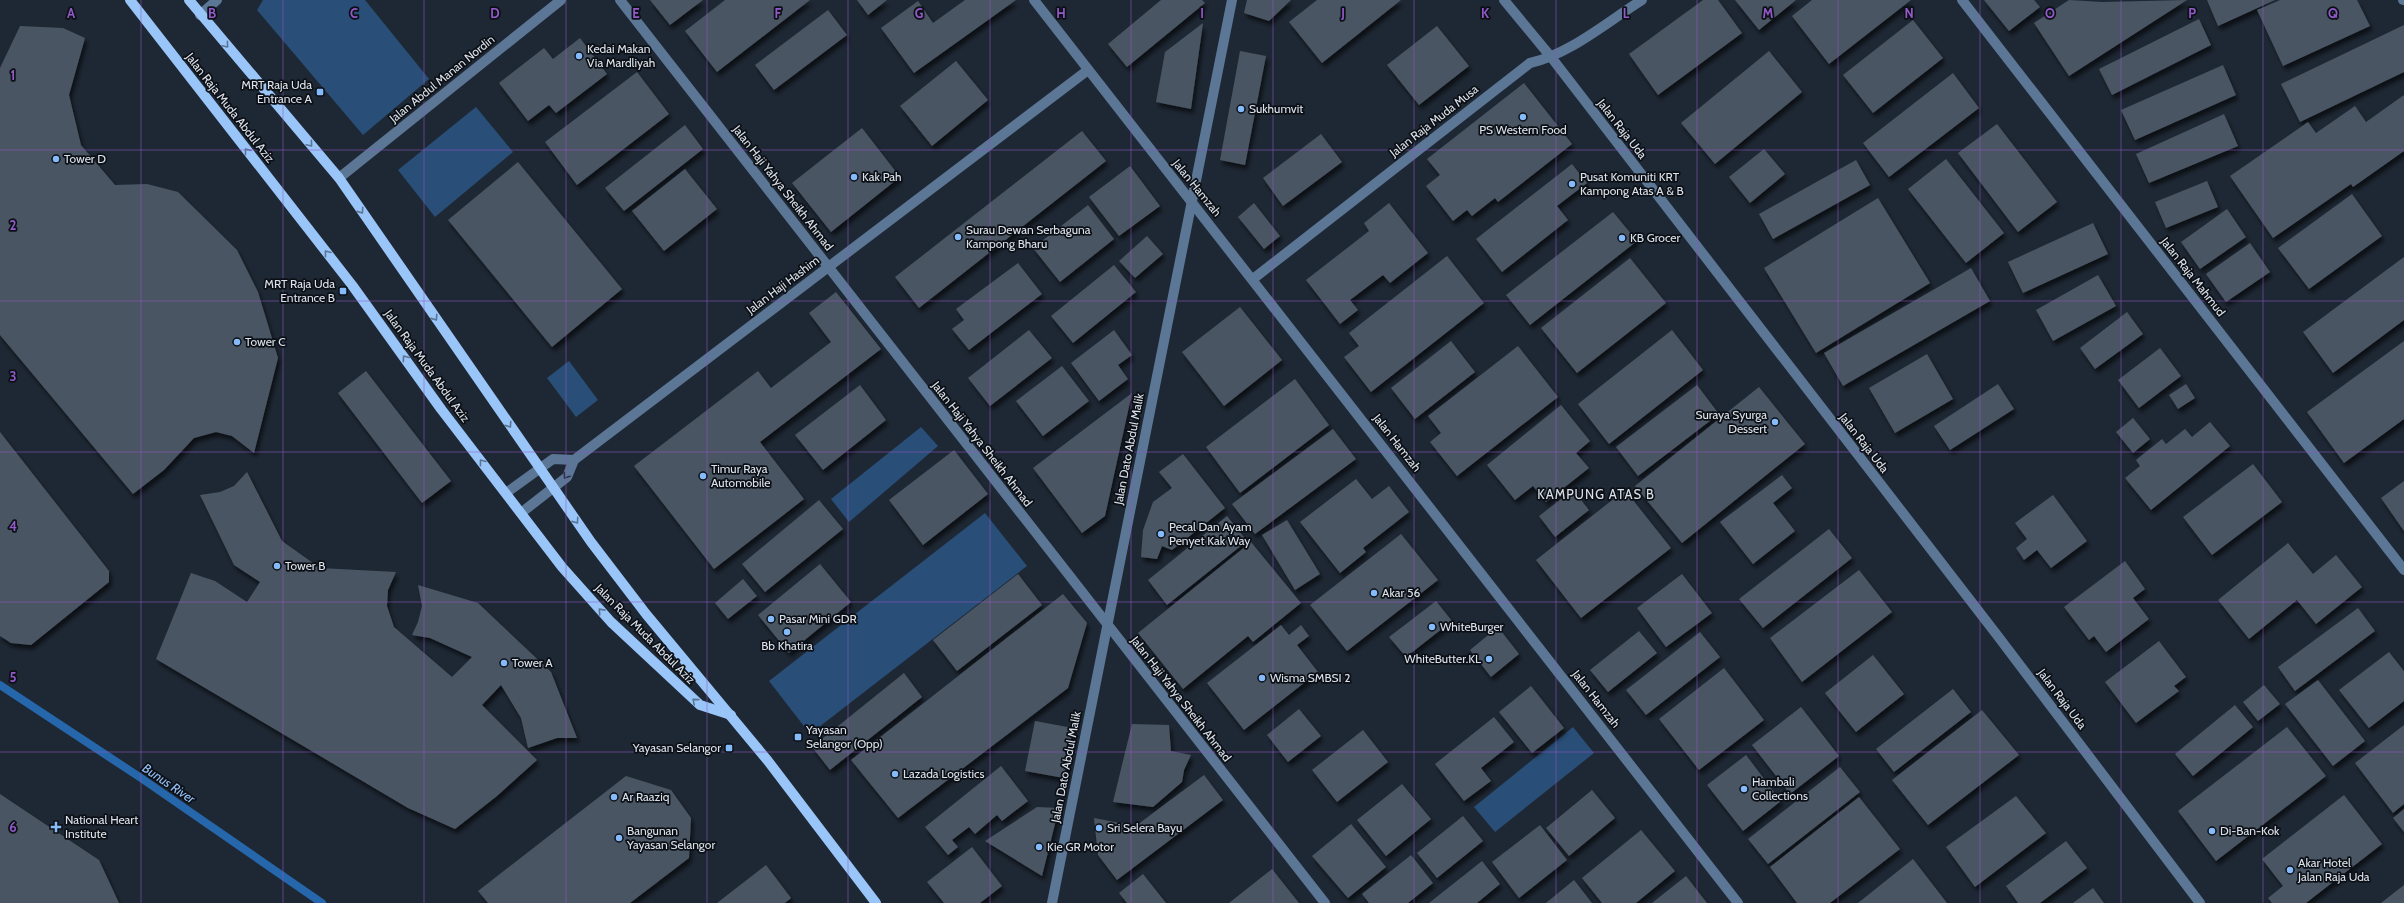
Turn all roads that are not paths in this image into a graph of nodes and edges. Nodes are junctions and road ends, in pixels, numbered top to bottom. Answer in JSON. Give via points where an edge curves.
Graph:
{"nodes":[{"id":1,"x":130,"y":0,"type":"edge"},
{"id":2,"x":189,"y":0,"type":"edge"},
{"id":3,"x":217,"y":0,"type":"edge"},
{"id":4,"x":561,"y":0,"type":"edge"},
{"id":5,"x":620,"y":0,"type":"edge"},
{"id":6,"x":1034,"y":0,"type":"edge"},
{"id":7,"x":1232,"y":0,"type":"edge"},
{"id":8,"x":1504,"y":0,"type":"edge"},
{"id":9,"x":1642,"y":0,"type":"edge"},
{"id":10,"x":1962,"y":0,"type":"edge"},
{"id":11,"x":200,"y":15,"type":"junction"},
{"id":12,"x":1551,"y":57,"type":"junction"},
{"id":13,"x":1088,"y":70,"type":"junction"},
{"id":14,"x":339,"y":178,"type":"junction"},
{"id":15,"x":1191,"y":204,"type":"junction"},
{"id":16,"x":828,"y":267,"type":"junction"},
{"id":17,"x":1253,"y":279,"type":"junction"},
{"id":18,"x":574,"y":460,"type":"junction"},
{"id":19,"x":540,"y":469,"type":"junction"},
{"id":20,"x":554,"y":489,"type":"junction"},
{"id":21,"x":506,"y":493,"type":"junction"},
{"id":22,"x":521,"y":513,"type":"junction"},
{"id":23,"x":2404,"y":570,"type":"edge"},
{"id":24,"x":1107,"y":626,"type":"junction"},
{"id":25,"x":731,"y":715,"type":"junction"},
{"id":26,"x":876,"y":903,"type":"edge"},
{"id":27,"x":1052,"y":903,"type":"edge"},
{"id":28,"x":1325,"y":903,"type":"edge"},
{"id":29,"x":1738,"y":903,"type":"edge"},
{"id":30,"x":2200,"y":903,"type":"edge"}],
"edges":[{"from":21,"to":1,"type":"main road","name":"Jalan Raja Muda Abdul Aziz","one_way":true,"via":[[441,409],[352,285]]},
{"from":2,"to":11,"type":"main road","name":"Jalan Raja Muda Abdul Aziz"},
{"from":3,"to":11,"type":"street"},
{"from":4,"to":14,"type":"street","name":"Jalan Abdul Manan Nordin"},
{"from":5,"to":16,"type":"street","name":"Jalan Haji Yahya Sheikh Ahmad"},
{"from":6,"to":13,"type":"street","name":"Jalan Hamzah"},
{"from":7,"to":15,"type":"street","name":"Jalan Dato Abdul Malik"},
{"from":8,"to":12,"type":"street","name":"Jalan Raja Uda"},
{"from":9,"to":12,"type":"street","name":"Jalan Raja Muda Musa"},
{"from":10,"to":23,"type":"street","name":"Jalan Raja Mahmud"},
{"from":11,"to":14,"type":"main road","name":"Jalan Raja Muda Abdul Aziz","one_way":true},
{"from":12,"to":17,"type":"street","name":"Jalan Raja Muda Musa","via":[[1530,63]]},
{"from":12,"to":30,"type":"street","name":"Jalan Raja Uda","via":[[1997,634]]},
{"from":13,"to":15,"type":"street","name":"Jalan Hamzah"},
{"from":13,"to":16,"type":"street","name":"Jalan Haji Hashim"},
{"from":14,"to":19,"type":"main road","name":"Jalan Raja Muda Abdul Aziz","one_way":true},
{"from":15,"to":17,"type":"street","name":"Jalan Hamzah"},
{"from":15,"to":24,"type":"street","name":"Jalan Dato Abdul Malik"},
{"from":16,"to":18,"type":"street","name":"Jalan Haji Hashim"},
{"from":16,"to":24,"type":"street","name":"Jalan Haji Yahya Sheikh Ahmad"},
{"from":17,"to":29,"type":"street","name":"Jalan Hamzah"},
{"from":18,"to":19,"type":"street","via":[[553,459]]},
{"from":18,"to":20,"type":"street","one_way":true,"via":[[567,478]]},
{"from":19,"to":20,"type":"main road","name":"Jalan Raja Muda Abdul Aziz"},
{"from":19,"to":21,"type":"street"},
{"from":20,"to":22,"type":"street"},
{"from":20,"to":25,"type":"main road","name":"Jalan Raja Muda Abdul Aziz","one_way":true,"via":[[646,614]]},
{"from":21,"to":22,"type":"main road","name":"Jalan Raja Muda Abdul Aziz"},
{"from":25,"to":22,"type":"main road","name":"Jalan Raja Muda Abdul Aziz","one_way":true,"via":[[700,705],[611,622],[562,567]]},
{"from":24,"to":27,"type":"street","name":"Jalan Dato Abdul Malik"},
{"from":24,"to":28,"type":"street","name":"Jalan Haji Yahya Sheikh Ahmad"},
{"from":25,"to":26,"type":"main road","name":"Jalan Raja Muda Abdul Aziz"}]}
